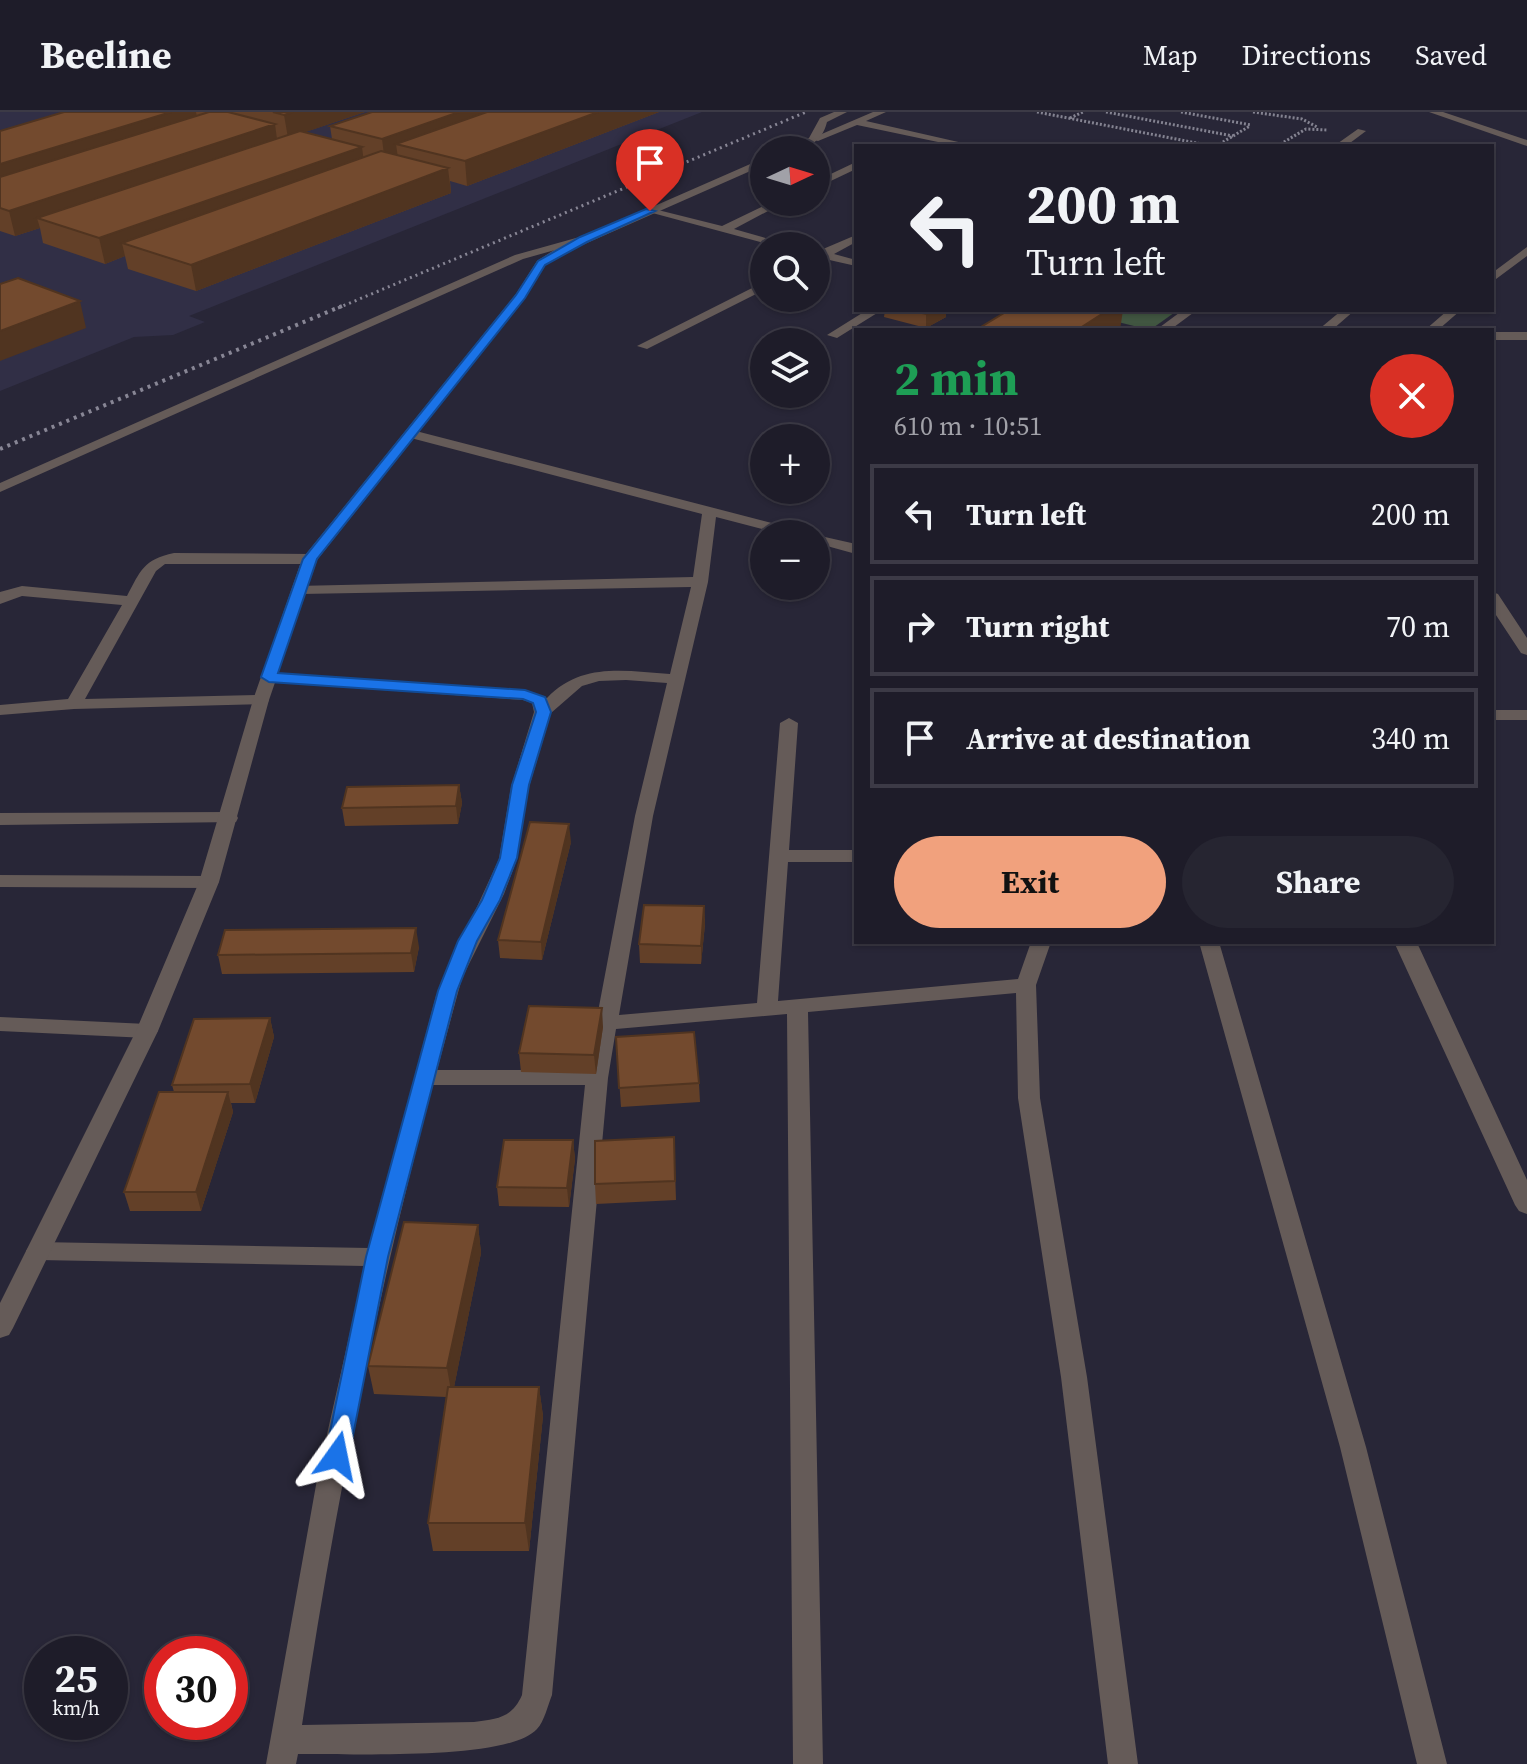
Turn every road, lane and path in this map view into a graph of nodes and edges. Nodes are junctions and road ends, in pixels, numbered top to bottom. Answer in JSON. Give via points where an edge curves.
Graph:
{"nodes":[{"id":1,"x":842,"y":112,"type":"edge"},
{"id":2,"x":881,"y":112,"type":"edge"},
{"id":3,"x":1037,"y":112,"type":"edge"},
{"id":4,"x":1083,"y":112,"type":"edge"},
{"id":5,"x":1106,"y":112,"type":"edge"},
{"id":6,"x":1181,"y":112,"type":"edge"},
{"id":7,"x":1253,"y":112,"type":"edge"},
{"id":8,"x":1434,"y":112,"type":"edge"},
{"id":9,"x":1474,"y":112,"type":"edge"},
{"id":10,"x":1070,"y":118,"type":"junction"},
{"id":11,"x":1457,"y":121,"type":"junction"},
{"id":12,"x":856,"y":122,"type":"junction"},
{"id":13,"x":1317,"y":128,"type":"junction"},
{"id":14,"x":1358,"y":133,"type":"joint"},
{"id":15,"x":919,"y":135,"type":"junction"},
{"id":16,"x":818,"y":136,"type":"edge"},
{"id":17,"x":822,"y":136,"type":"edge"},
{"id":18,"x":1233,"y":136,"type":"junction"},
{"id":19,"x":1527,"y":143,"type":"edge"},
{"id":20,"x":900,"y":144,"type":"edge"},
{"id":21,"x":962,"y":144,"type":"edge"},
{"id":22,"x":1204,"y":144,"type":"edge"},
{"id":23,"x":1218,"y":144,"type":"edge"},
{"id":24,"x":1280,"y":144,"type":"edge"},
{"id":25,"x":1342,"y":144,"type":"edge"},
{"id":26,"x":854,"y":166,"type":"edge"},
{"id":27,"x":750,"y":167,"type":"edge"},
{"id":28,"x":830,"y":178,"type":"edge"},
{"id":29,"x":650,"y":211,"type":"junction"},
{"id":30,"x":752,"y":216,"type":"edge"},
{"id":31,"x":723,"y":230,"type":"junction"},
{"id":32,"x":750,"y":237,"type":"edge"},
{"id":33,"x":583,"y":239,"type":"junction"},
{"id":34,"x":854,"y":239,"type":"edge"},
{"id":35,"x":1527,"y":250,"type":"edge"},
{"id":36,"x":830,"y":251,"type":"edge"},
{"id":37,"x":830,"y":258,"type":"edge"},
{"id":38,"x":1515,"y":258,"type":"edge"},
{"id":39,"x":854,"y":263,"type":"edge"},
{"id":40,"x":1494,"y":277,"type":"edge"},
{"id":41,"x":750,"y":292,"type":"edge"},
{"id":42,"x":873,"y":312,"type":"edge"},
{"id":43,"x":1188,"y":312,"type":"edge"},
{"id":44,"x":1346,"y":312,"type":"edge"},
{"id":45,"x":1453,"y":312,"type":"edge"},
{"id":46,"x":1165,"y":328,"type":"edge"},
{"id":47,"x":1326,"y":328,"type":"edge"},
{"id":48,"x":1433,"y":328,"type":"edge"},
{"id":49,"x":833,"y":335,"type":"dead end"},
{"id":50,"x":1494,"y":336,"type":"edge"},
{"id":51,"x":1527,"y":336,"type":"edge"},
{"id":52,"x":643,"y":346,"type":"dead end"},
{"id":53,"x":412,"y":434,"type":"junction"},
{"id":54,"x":0,"y":488,"type":"edge"},
{"id":55,"x":710,"y":511,"type":"junction"},
{"id":56,"x":750,"y":521,"type":"edge"},
{"id":57,"x":830,"y":542,"type":"edge"},
{"id":58,"x":854,"y":548,"type":"edge"},
{"id":59,"x":310,"y":559,"type":"junction"},
{"id":60,"x":700,"y":582,"type":"junction"},
{"id":61,"x":301,"y":589,"type":"junction"},
{"id":62,"x":0,"y":599,"type":"edge"},
{"id":63,"x":1494,"y":600,"type":"edge"},
{"id":64,"x":131,"y":601,"type":"junction"},
{"id":65,"x":1506,"y":618,"type":"junction"},
{"id":66,"x":1527,"y":618,"type":"edge"},
{"id":67,"x":1527,"y":650,"type":"edge"},
{"id":68,"x":269,"y":677,"type":"junction"},
{"id":69,"x":676,"y":679,"type":"junction"},
{"id":70,"x":261,"y":700,"type":"junction"},
{"id":71,"x":74,"y":704,"type":"junction"},
{"id":72,"x":0,"y":710,"type":"edge"},
{"id":73,"x":543,"y":712,"type":"junction"},
{"id":74,"x":1494,"y":715,"type":"edge"},
{"id":75,"x":1527,"y":715,"type":"edge"},
{"id":76,"x":789,"y":723,"type":"dead end"},
{"id":77,"x":229,"y":818,"type":"junction"},
{"id":78,"x":0,"y":819,"type":"edge"},
{"id":79,"x":779,"y":856,"type":"junction"},
{"id":80,"x":854,"y":856,"type":"edge"},
{"id":81,"x":0,"y":881,"type":"edge"},
{"id":82,"x":209,"y":882,"type":"junction"},
{"id":83,"x":1040,"y":944,"type":"edge"},
{"id":84,"x":1210,"y":944,"type":"edge"},
{"id":85,"x":1406,"y":944,"type":"edge"},
{"id":86,"x":1026,"y":985,"type":"junction"},
{"id":87,"x":797,"y":1006,"type":"junction"},
{"id":88,"x":767,"y":1009,"type":"junction"},
{"id":89,"x":608,"y":1023,"type":"junction"},
{"id":90,"x":0,"y":1024,"type":"edge"},
{"id":91,"x":147,"y":1031,"type":"junction"},
{"id":92,"x":425,"y":1077,"type":"junction"},
{"id":93,"x":597,"y":1078,"type":"junction"},
{"id":94,"x":1527,"y":1205,"type":"edge"},
{"id":95,"x":38,"y":1251,"type":"junction"},
{"id":96,"x":377,"y":1257,"type":"junction"},
{"id":97,"x":0,"y":1328,"type":"edge"},
{"id":98,"x":283,"y":1752,"type":"edge"},
{"id":99,"x":808,"y":1764,"type":"edge"},
{"id":100,"x":1123,"y":1764,"type":"edge"},
{"id":101,"x":1432,"y":1764,"type":"edge"}],
"edges":[{"from":1,"to":16,"type":"street","via":[[823,120]]},
{"from":2,"to":12,"type":"street"},
{"from":3,"to":10,"type":"path"},
{"from":4,"to":10,"type":"path"},
{"from":5,"to":18,"type":"path"},
{"from":6,"to":18,"type":"path","via":[[1251,125]]},
{"from":7,"to":13,"type":"path","via":[[1302,119]]},
{"from":8,"to":11,"type":"street"},
{"from":9,"to":11,"type":"street"},
{"from":10,"to":22,"type":"path"},
{"from":11,"to":19,"type":"street"},
{"from":12,"to":15,"type":"street"},
{"from":12,"to":17,"type":"street"},
{"from":13,"to":14,"type":"path"},
{"from":13,"to":24,"type":"path"},
{"from":14,"to":25,"type":"street"},
{"from":15,"to":20,"type":"street"},
{"from":15,"to":21,"type":"street"},
{"from":18,"to":23,"type":"path"},
{"from":26,"to":28,"type":"street"},
{"from":27,"to":29,"type":"street"},
{"from":29,"to":31,"type":"street"},
{"from":29,"to":33,"type":"street"},
{"from":30,"to":31,"type":"street"},
{"from":31,"to":32,"type":"street"},
{"from":33,"to":53,"type":"street","via":[[541,263]]},
{"from":33,"to":54,"type":"street","via":[[519,257]]},
{"from":34,"to":36,"type":"street"},
{"from":35,"to":38,"type":"street"},
{"from":37,"to":39,"type":"street"},
{"from":38,"to":40,"type":"street"},
{"from":41,"to":52,"type":"street"},
{"from":42,"to":49,"type":"street"},
{"from":43,"to":46,"type":"street"},
{"from":44,"to":47,"type":"street"},
{"from":45,"to":48,"type":"street"},
{"from":50,"to":51,"type":"street"},
{"from":53,"to":55,"type":"street"},
{"from":53,"to":59,"type":"street"},
{"from":55,"to":56,"type":"street"},
{"from":55,"to":60,"type":"street"},
{"from":57,"to":58,"type":"street"},
{"from":59,"to":61,"type":"street"},
{"from":59,"to":64,"type":"street","via":[[160,561]]},
{"from":60,"to":61,"type":"street"},
{"from":60,"to":69,"type":"street"},
{"from":61,"to":68,"type":"street"},
{"from":62,"to":64,"type":"street","via":[[22,591]]},
{"from":63,"to":65,"type":"street"},
{"from":64,"to":71,"type":"street"},
{"from":65,"to":66,"type":"street"},
{"from":65,"to":67,"type":"street"},
{"from":68,"to":70,"type":"street"},
{"from":68,"to":73,"type":"street","via":[[525,695],[540,700]]},
{"from":69,"to":73,"type":"street","via":[[577,681]]},
{"from":69,"to":89,"type":"street","via":[[644,816]]},
{"from":70,"to":71,"type":"street"},
{"from":70,"to":77,"type":"street"},
{"from":71,"to":72,"type":"street"},
{"from":73,"to":92,"type":"street","via":[[521,785],[509,858],[447,991]]},
{"from":74,"to":75,"type":"street"},
{"from":76,"to":79,"type":"street"},
{"from":77,"to":78,"type":"street"},
{"from":77,"to":82,"type":"street"},
{"from":79,"to":80,"type":"street"},
{"from":79,"to":88,"type":"street"},
{"from":81,"to":82,"type":"street"},
{"from":82,"to":91,"type":"street"},
{"from":83,"to":86,"type":"street"},
{"from":84,"to":101,"type":"street","via":[[1353,1447]]},
{"from":85,"to":94,"type":"street"},
{"from":86,"to":87,"type":"street"},
{"from":86,"to":100,"type":"street","via":[[1029,1098],[1074,1377]]},
{"from":87,"to":88,"type":"street"},
{"from":87,"to":99,"type":"street"},
{"from":88,"to":89,"type":"street"},
{"from":89,"to":93,"type":"street"},
{"from":90,"to":91,"type":"street"},
{"from":91,"to":95,"type":"street"},
{"from":92,"to":93,"type":"street"},
{"from":92,"to":96,"type":"street"},
{"from":93,"to":98,"type":"street","via":[[537,1695],[527,1719],[506,1732]]},
{"from":95,"to":96,"type":"street"},
{"from":95,"to":97,"type":"street"},
{"from":96,"to":98,"type":"street"}]}
